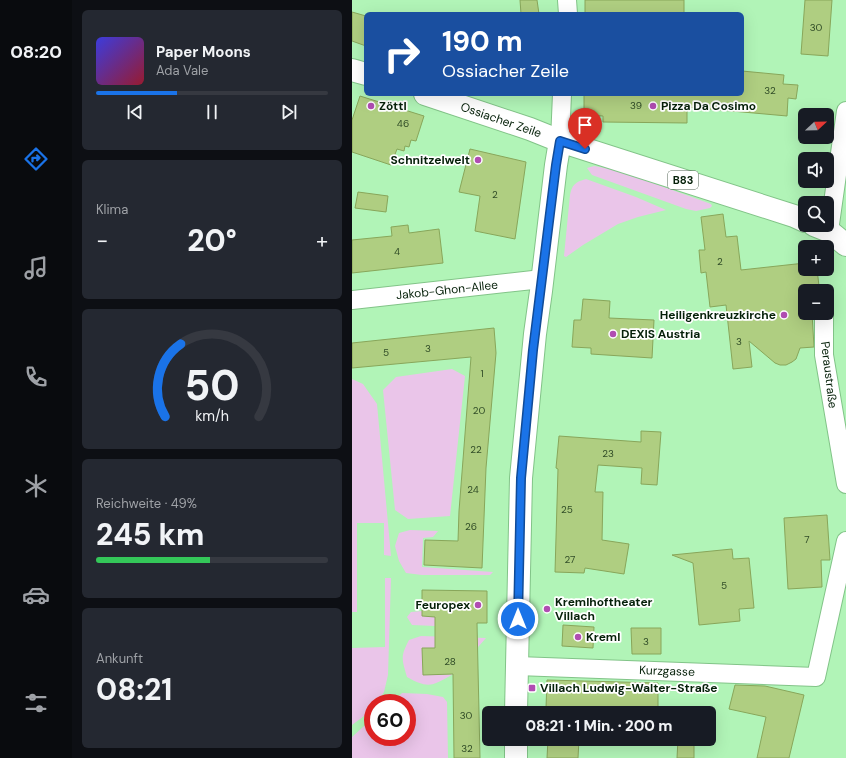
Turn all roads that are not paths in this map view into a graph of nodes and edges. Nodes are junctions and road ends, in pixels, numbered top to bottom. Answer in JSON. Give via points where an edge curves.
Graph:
{"nodes":[{"id":1,"x":567,"y":0,"type":"edge"},
{"id":2,"x":568,"y":12,"type":"edge"},
{"id":3,"x":352,"y":70,"type":"edge"},
{"id":4,"x":364,"y":73,"type":"edge"},
{"id":5,"x":431,"y":96,"type":"edge"},
{"id":6,"x":562,"y":96,"type":"edge"},
{"id":7,"x":846,"y":111,"type":"edge"},
{"id":8,"x":560,"y":141,"type":"junction"},
{"id":9,"x":828,"y":196,"type":"edge"},
{"id":10,"x":798,"y":218,"type":"edge"},
{"id":11,"x":827,"y":232,"type":"edge"},
{"id":12,"x":846,"y":245,"type":"edge"},
{"id":13,"x":542,"y":279,"type":"junction"},
{"id":14,"x":352,"y":300,"type":"edge"},
{"id":15,"x":824,"y":320,"type":"edge"},
{"id":16,"x":846,"y":484,"type":"edge"},
{"id":17,"x":846,"y":541,"type":"edge"},
{"id":18,"x":517,"y":666,"type":"junction"},
{"id":19,"x":516,"y":706,"type":"edge"},
{"id":20,"x":516,"y":746,"type":"edge"},
{"id":21,"x":516,"y":758,"type":"edge"}],
"edges":[{"from":1,"to":2,"type":"street"},
{"from":3,"to":4,"type":"main road"},
{"from":5,"to":8,"type":"main road","name":"Ossiacher Zeile","number":"B83"},
{"from":6,"to":8,"type":"street"},
{"from":7,"to":9,"type":"street"},
{"from":8,"to":10,"type":"main road","name":"Ossiacher Zeile","number":"B83"},
{"from":8,"to":13,"type":"main road"},
{"from":11,"to":12,"type":"main road"},
{"from":13,"to":14,"type":"street","name":"Jakob-Ghon-Allee"},
{"from":13,"to":18,"type":"main road","via":[[521,478]]},
{"from":15,"to":16,"type":"street","name":"Peraustraße","via":[[824,355]]},
{"from":17,"to":18,"type":"street","name":"Kurzgasse","via":[[816,677]]},
{"from":18,"to":19,"type":"main road"},
{"from":20,"to":21,"type":"main road"}]}
